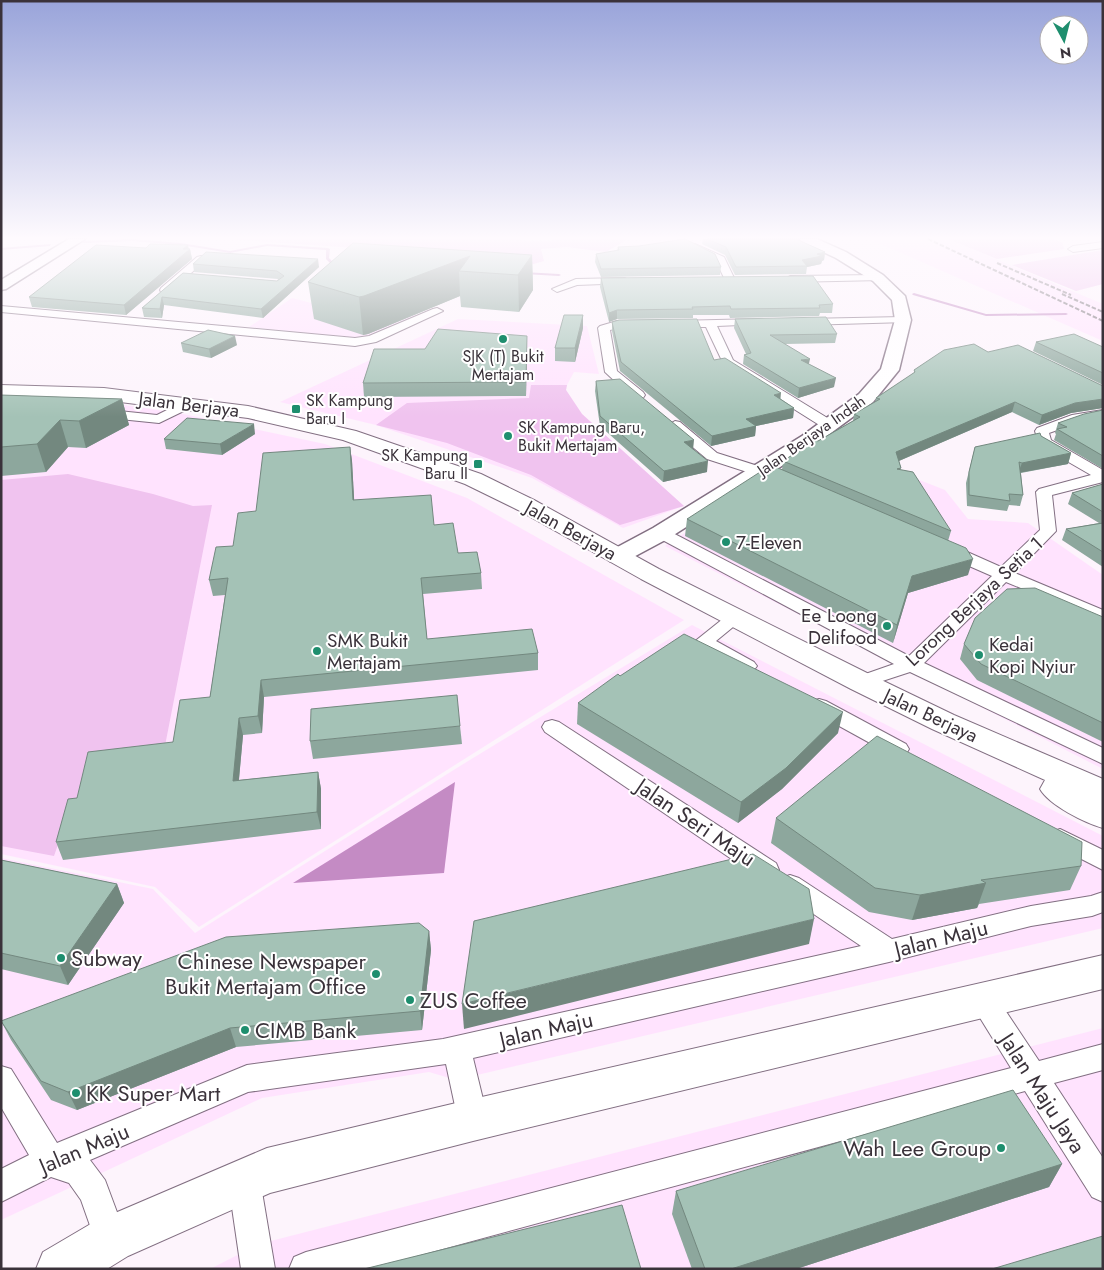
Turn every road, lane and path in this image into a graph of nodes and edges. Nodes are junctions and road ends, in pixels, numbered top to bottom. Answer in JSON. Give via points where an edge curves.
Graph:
{"nodes":[{"id":1,"x":29,"y":298,"type":"edge"},
{"id":2,"x":899,"y":298,"type":"edge"},
{"id":3,"x":145,"y":308,"type":"edge"},
{"id":4,"x":7,"y":309,"type":"edge"},
{"id":5,"x":437,"y":311,"type":"edge"},
{"id":6,"x":902,"y":320,"type":"junction"},
{"id":7,"x":130,"y":321,"type":"junction"},
{"id":8,"x":768,"y":322,"type":"edge"},
{"id":9,"x":787,"y":322,"type":"edge"},
{"id":10,"x":710,"y":323,"type":"junction"},
{"id":11,"x":604,"y":328,"type":"joint"},
{"id":12,"x":1,"y":392,"type":"edge"},
{"id":13,"x":647,"y":402,"type":"edge"},
{"id":14,"x":189,"y":403,"type":"junction"},
{"id":15,"x":84,"y":412,"type":"edge"},
{"id":16,"x":661,"y":414,"type":"edge"},
{"id":17,"x":1103,"y":414,"type":"edge"},
{"id":18,"x":829,"y":425,"type":"junction"},
{"id":19,"x":761,"y":470,"type":"junction"},
{"id":20,"x":1103,"y":476,"type":"edge"},
{"id":21,"x":788,"y":482,"type":"edge"},
{"id":22,"x":661,"y":533,"type":"junction"},
{"id":23,"x":932,"y":544,"type":"edge"},
{"id":24,"x":618,"y":556,"type":"junction"},
{"id":25,"x":1004,"y":575,"type":"junction"},
{"id":26,"x":1103,"y":617,"type":"edge"},
{"id":27,"x":735,"y":618,"type":"junction"},
{"id":28,"x":911,"y":665,"type":"junction"},
{"id":29,"x":763,"y":675,"type":"edge"},
{"id":30,"x":861,"y":682,"type":"junction"},
{"id":31,"x":806,"y":698,"type":"edge"},
{"id":32,"x":943,"y":722,"type":"junction"},
{"id":33,"x":552,"y":727,"type":"dead end"},
{"id":34,"x":1103,"y":757,"type":"edge"},
{"id":35,"x":916,"y":759,"type":"edge"},
{"id":36,"x":1103,"y":793,"type":"edge"},
{"id":37,"x":1103,"y":816,"type":"edge"},
{"id":38,"x":1044,"y":829,"type":"edge"},
{"id":39,"x":1103,"y":861,"type":"edge"},
{"id":40,"x":1103,"y":902,"type":"edge"},
{"id":41,"x":889,"y":951,"type":"junction"},
{"id":42,"x":1103,"y":972,"type":"edge"},
{"id":43,"x":982,"y":1000,"type":"junction"},
{"id":44,"x":457,"y":1049,"type":"junction"},
{"id":45,"x":1103,"y":1057,"type":"edge"},
{"id":46,"x":1032,"y":1076,"type":"junction"},
{"id":47,"x":1,"y":1079,"type":"edge"},
{"id":48,"x":473,"y":1120,"type":"junction"},
{"id":49,"x":50,"y":1161,"type":"junction"},
{"id":50,"x":244,"y":1180,"type":"junction"},
{"id":51,"x":1,"y":1186,"type":"edge"},
{"id":52,"x":1103,"y":1186,"type":"edge"},
{"id":53,"x":111,"y":1239,"type":"junction"},
{"id":54,"x":60,"y":1269,"type":"edge"},
{"id":55,"x":258,"y":1269,"type":"edge"},
{"id":56,"x":306,"y":1269,"type":"edge"}],
"edges":[{"from":1,"to":4,"type":"street"},
{"from":2,"to":6,"type":"street","name":"Jalan Berjaya Indah"},
{"from":3,"to":7,"type":"street"},
{"from":4,"to":7,"type":"street"},
{"from":5,"to":7,"type":"street","via":[[372,339],[355,342]]},
{"from":6,"to":9,"type":"street"},
{"from":6,"to":18,"type":"street","name":"Jalan Berjaya Indah","via":[[890,370],[866,398]]},
{"from":8,"to":10,"type":"street"},
{"from":10,"to":11,"type":"street","via":[[617,324]]},
{"from":10,"to":18,"type":"street","via":[[728,362]]},
{"from":11,"to":13,"type":"street","via":[[611,372]]},
{"from":12,"to":14,"type":"main road","name":"Jalan Berjaya","via":[[104,394]]},
{"from":14,"to":15,"type":"street","via":[[159,419]]},
{"from":14,"to":24,"type":"main road","name":"Jalan Berjaya","via":[[248,412],[349,435],[473,479]]},
{"from":16,"to":19,"type":"street","via":[[712,456]]},
{"from":17,"to":20,"type":"street","via":[[1077,418],[1042,431],[1044,442]]},
{"from":18,"to":19,"type":"street","name":"Jalan Berjaya Indah"},
{"from":19,"to":21,"type":"street"},
{"from":19,"to":22,"type":"street","name":"Jalan Berjaya Indah"},
{"from":20,"to":25,"type":"street","name":"Lorong Berjaya Setia 1","via":[[1044,492],[1048,531]]},
{"from":22,"to":24,"type":"street","name":"Jalan Berjaya Indah"},
{"from":22,"to":28,"type":"street","name":"Jalan Berjaya"},
{"from":23,"to":25,"type":"street"},
{"from":24,"to":27,"type":"main road","name":"Jalan Berjaya"},
{"from":25,"to":26,"type":"street"},
{"from":25,"to":28,"type":"street","name":"Lorong Berjaya Setia 1"},
{"from":27,"to":29,"type":"street","via":[[703,642]]},
{"from":27,"to":30,"type":"main road","name":"Jalan Berjaya"},
{"from":28,"to":30,"type":"street","name":"Lorong Berjaya Setia 1"},
{"from":28,"to":34,"type":"street","name":"Jalan Berjaya"},
{"from":30,"to":32,"type":"main road","name":"Jalan Berjaya"},
{"from":31,"to":35,"type":"street"},
{"from":32,"to":36,"type":"main road","name":"Jalan Berjaya"},
{"from":32,"to":37,"type":"main road"},
{"from":33,"to":41,"type":"street","name":"Jalan Seri Maju"},
{"from":38,"to":39,"type":"street"},
{"from":40,"to":41,"type":"street","name":"Jalan Maju"},
{"from":41,"to":44,"type":"street","name":"Jalan Maju"},
{"from":42,"to":43,"type":"main road"},
{"from":43,"to":46,"type":"street","name":"Jalan Maju Jaya"},
{"from":43,"to":48,"type":"main road"},
{"from":44,"to":48,"type":"street"},
{"from":44,"to":49,"type":"street","name":"Jalan Maju","via":[[247,1079]]},
{"from":45,"to":46,"type":"street"},
{"from":46,"to":52,"type":"street","name":"Jalan Maju Jaya"},
{"from":46,"to":56,"type":"street"},
{"from":47,"to":49,"type":"street"},
{"from":48,"to":50,"type":"main road","via":[[267,1171]]},
{"from":49,"to":51,"type":"street","name":"Jalan Maju"},
{"from":49,"to":53,"type":"street","via":[[79,1172],[94,1191]]},
{"from":50,"to":53,"type":"main road"},
{"from":50,"to":55,"type":"street"},
{"from":53,"to":54,"type":"main road"}]}
